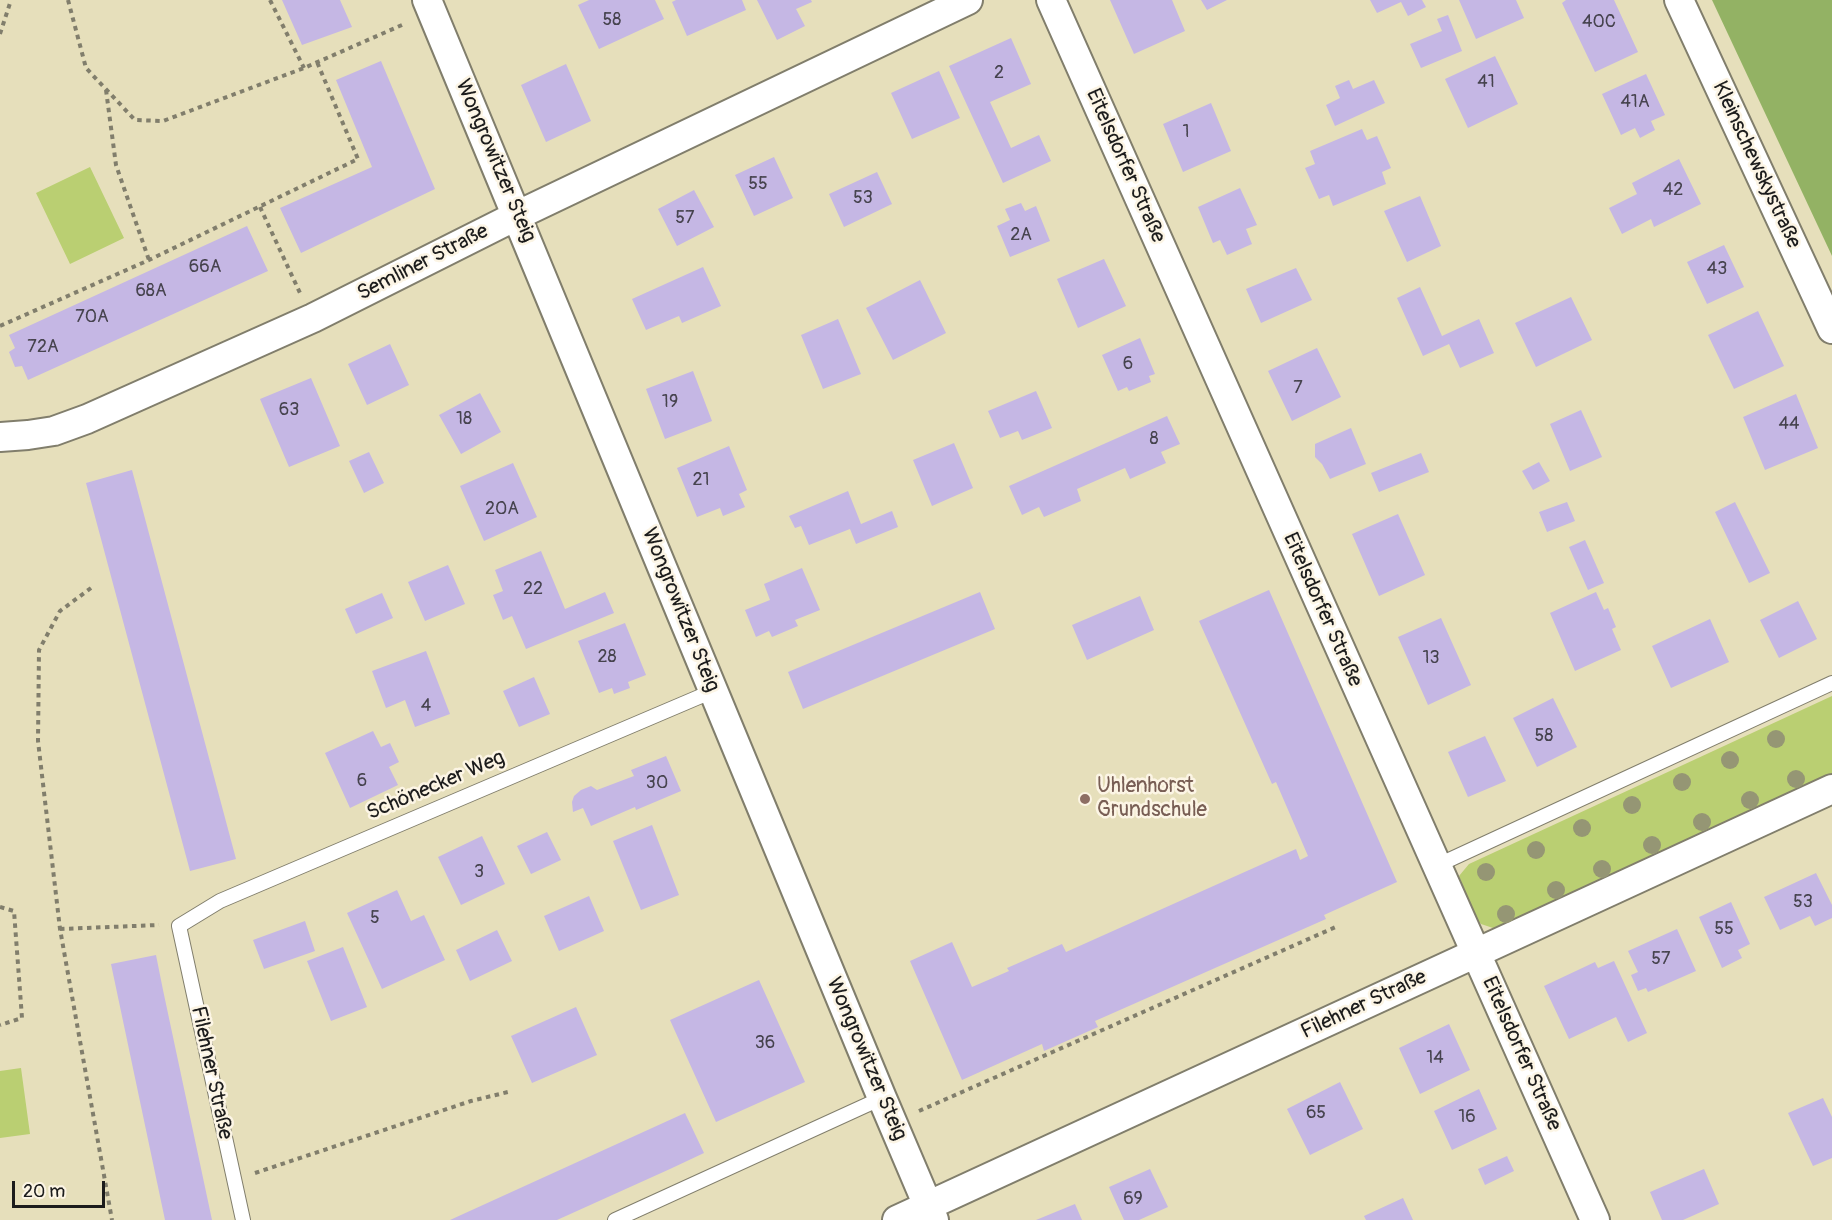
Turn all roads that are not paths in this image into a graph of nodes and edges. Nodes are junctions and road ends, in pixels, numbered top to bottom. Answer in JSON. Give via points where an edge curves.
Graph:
{"nodes":[{"id":1,"x":427,"y":0,"type":"edge"},
{"id":2,"x":968,"y":0,"type":"edge"},
{"id":3,"x":1051,"y":0,"type":"edge"},
{"id":4,"x":1679,"y":0,"type":"edge"},
{"id":5,"x":518,"y":215,"type":"junction"},
{"id":6,"x":1832,"y":329,"type":"edge"},
{"id":7,"x":0,"y":437,"type":"edge"},
{"id":8,"x":1832,"y":683,"type":"edge"},
{"id":9,"x":713,"y":691,"type":"junction"},
{"id":10,"x":1832,"y":789,"type":"edge"},
{"id":11,"x":1436,"y":866,"type":"junction"},
{"id":12,"x":179,"y":926,"type":"joint"},
{"id":13,"x":1476,"y":953,"type":"junction"},
{"id":14,"x":882,"y":1098,"type":"junction"},
{"id":15,"x":931,"y":1213,"type":"edge"},
{"id":16,"x":243,"y":1220,"type":"edge"},
{"id":17,"x":615,"y":1220,"type":"edge"},
{"id":18,"x":897,"y":1220,"type":"edge"},
{"id":19,"x":1595,"y":1220,"type":"edge"}],
"edges":[{"from":1,"to":5,"type":"street","name":"Wongrowitzer Steig"},
{"from":2,"to":5,"type":"street","name":"Semliner Straße"},
{"from":3,"to":11,"type":"street","name":"Eitelsdorfer Straße"},
{"from":4,"to":6,"type":"street","name":"Kleinschewskystraße"},
{"from":5,"to":7,"type":"street","name":"Semliner Straße","via":[[313,318],[87,419],[54,431]]},
{"from":5,"to":9,"type":"street","name":"Wongrowitzer Steig"},
{"from":8,"to":11,"type":"lane"},
{"from":9,"to":12,"type":"lane","name":"Schönecker Weg","via":[[231,897]]},
{"from":9,"to":14,"type":"street","name":"Wongrowitzer Steig"},
{"from":10,"to":13,"type":"street","name":"Filehner Straße"},
{"from":11,"to":13,"type":"street","name":"Eitelsdorfer Straße"},
{"from":12,"to":16,"type":"lane","name":"Filehner Straße"},
{"from":13,"to":15,"type":"street","name":"Filehner Straße"},
{"from":13,"to":19,"type":"street","name":"Eitelsdorfer Straße"},
{"from":14,"to":15,"type":"street","name":"Wongrowitzer Steig"},
{"from":14,"to":17,"type":"lane"},
{"from":15,"to":18,"type":"street","name":"Filehner Straße"}]}
